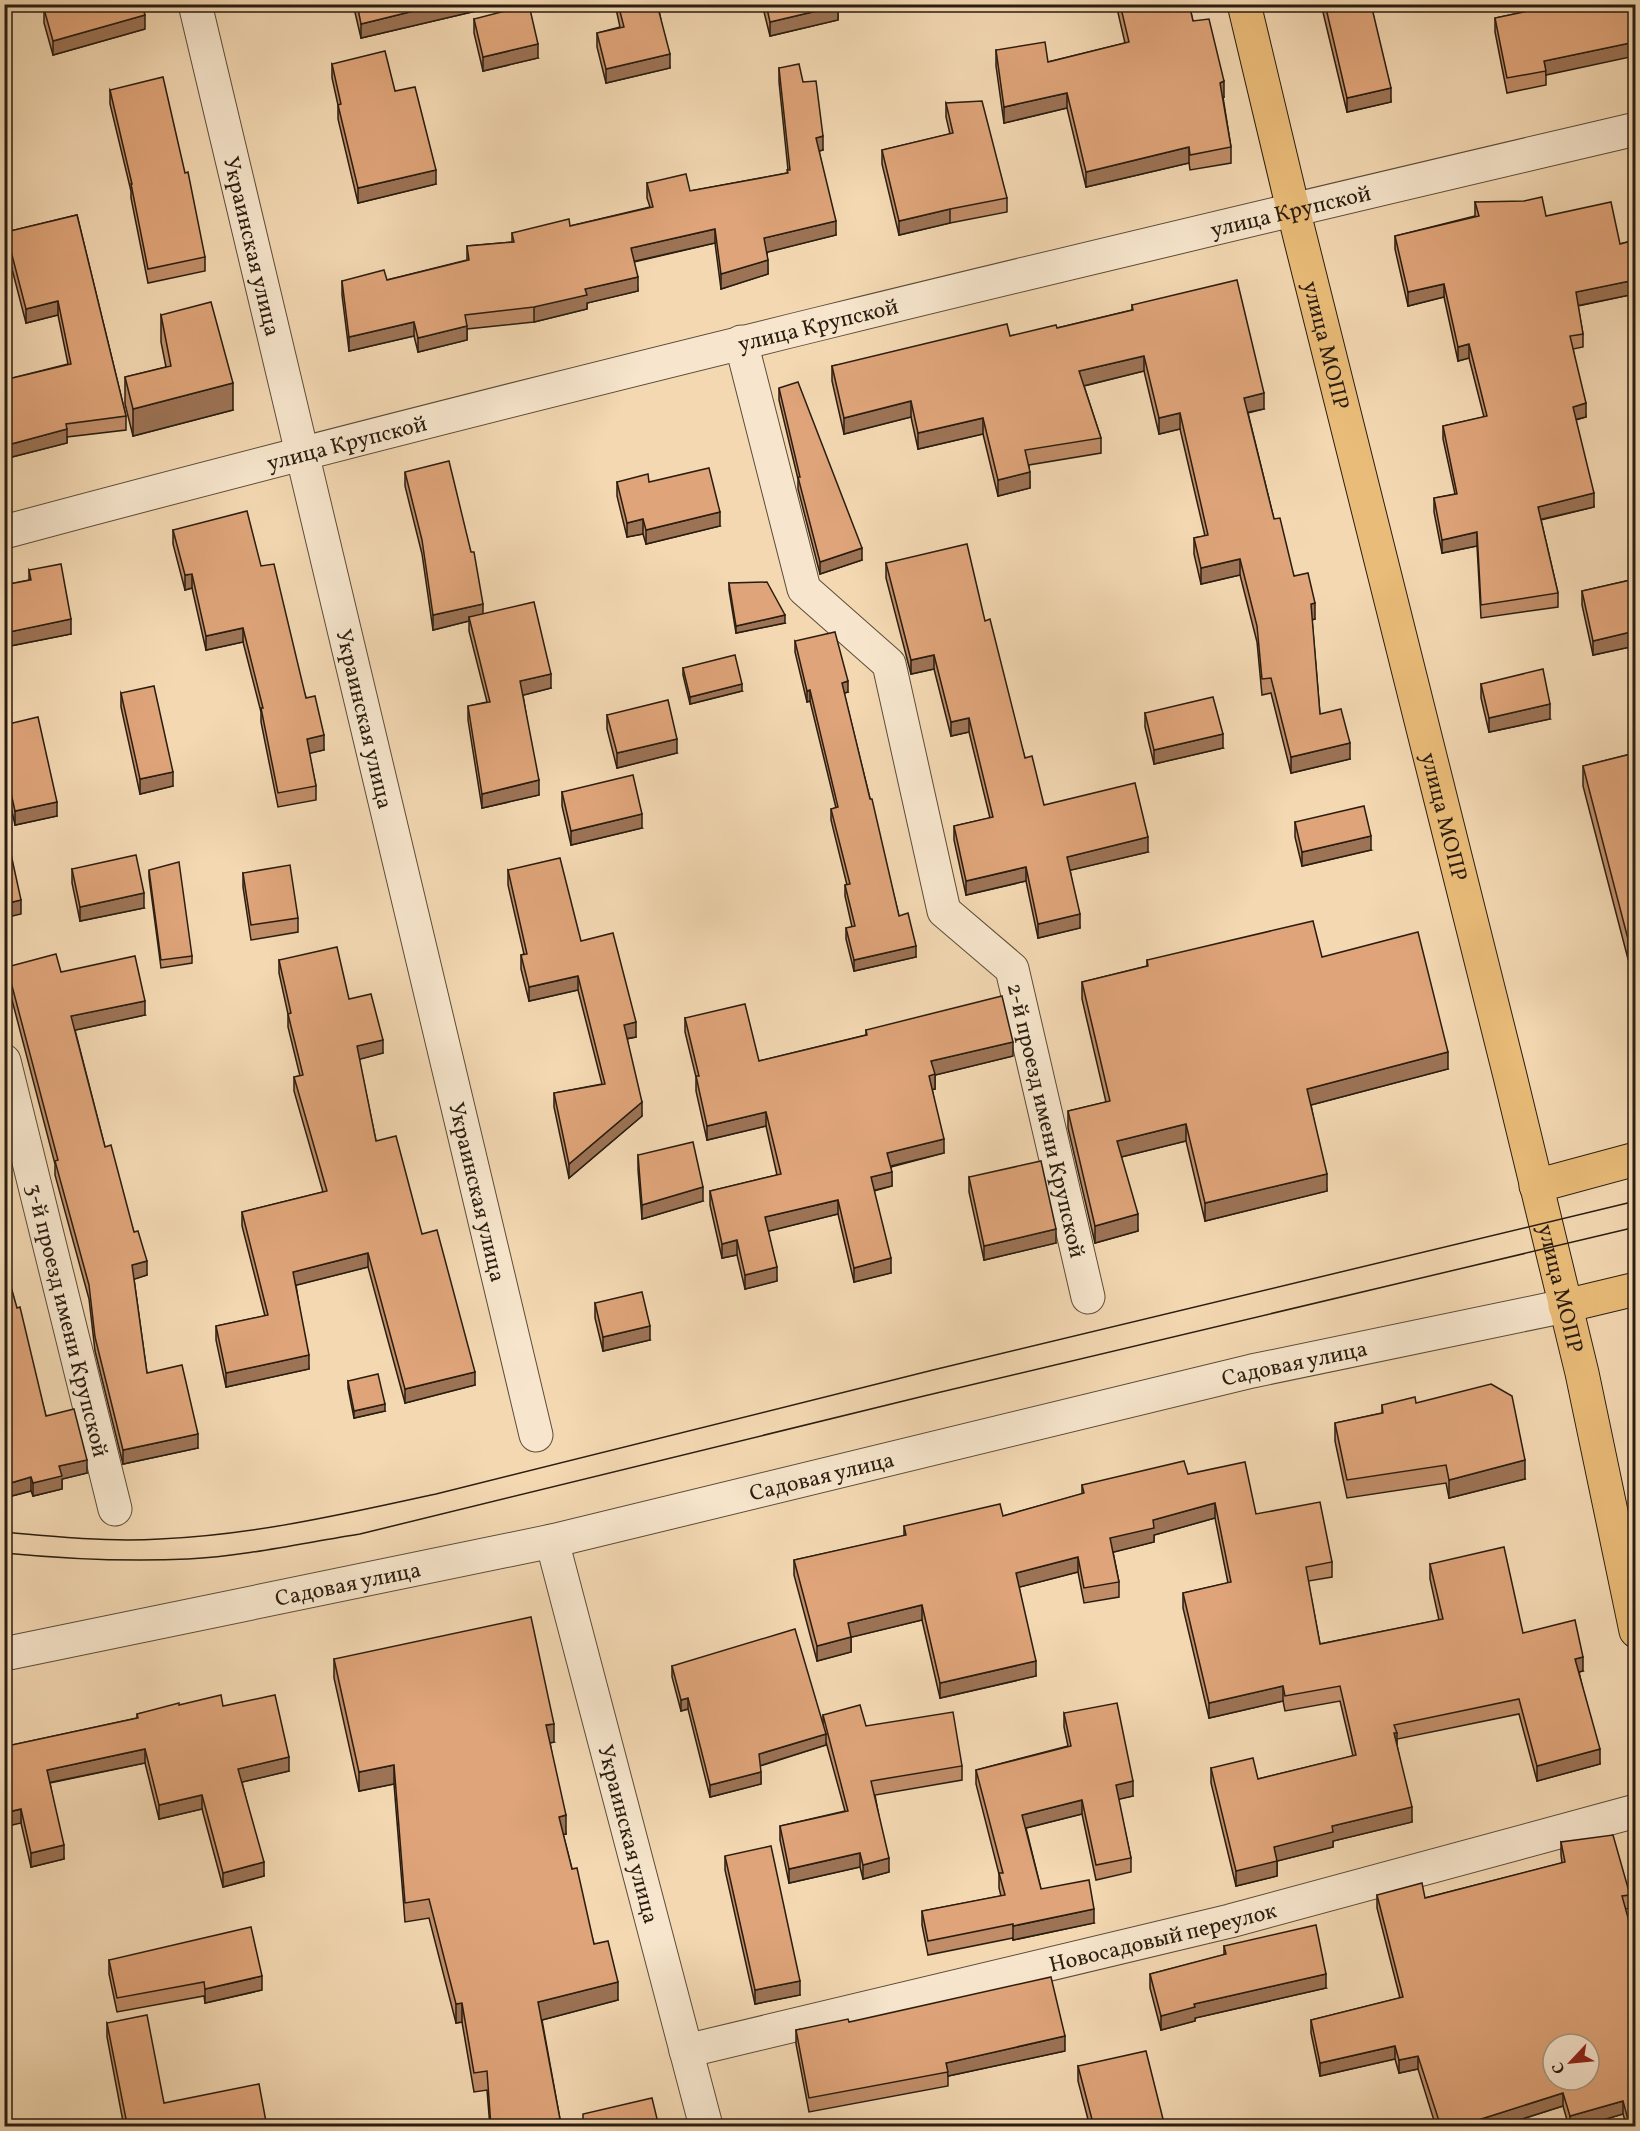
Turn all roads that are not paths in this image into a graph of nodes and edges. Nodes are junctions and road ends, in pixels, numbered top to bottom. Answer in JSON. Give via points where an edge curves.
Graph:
{"nodes":[{"id":1,"x":195,"y":4,"type":"edge"},
{"id":2,"x":1244,"y":4,"type":"edge"},
{"id":3,"x":1635,"y":129,"type":"edge"},
{"id":4,"x":1293,"y":209,"type":"junction"},
{"id":5,"x":741,"y":342,"type":"junction"},
{"id":6,"x":302,"y":453,"type":"junction"},
{"id":7,"x":4,"y":532,"type":"edge"},
{"id":8,"x":4,"y":1061,"type":"edge"},
{"id":9,"x":1635,"y":1159,"type":"edge"},
{"id":10,"x":1536,"y":1186,"type":"junction"},
{"id":11,"x":1634,"y":1289,"type":"edge"},
{"id":12,"x":1088,"y":1297,"type":"dead end"},
{"id":13,"x":1565,"y":1306,"type":"junction"},
{"id":14,"x":536,"y":1435,"type":"dead end"},
{"id":15,"x":115,"y":1509,"type":"dead end"},
{"id":16,"x":552,"y":1541,"type":"junction"},
{"id":17,"x":1635,"y":1631,"type":"edge"},
{"id":18,"x":4,"y":1654,"type":"edge"},
{"id":19,"x":1635,"y":1811,"type":"edge"},
{"id":20,"x":686,"y":2051,"type":"junction"},
{"id":21,"x":706,"y":2127,"type":"edge"}],
"edges":[{"from":1,"to":6,"type":"street","name":"Украинская улица"},
{"from":2,"to":4,"type":"main road","name":"улица МОПР"},
{"from":3,"to":4,"type":"street","name":"улица Крупской"},
{"from":4,"to":5,"type":"street","name":"улица Крупской"},
{"from":4,"to":10,"type":"main road","name":"улица МОПР"},
{"from":5,"to":6,"type":"street","name":"улица Крупской"},
{"from":5,"to":12,"type":"street","name":"2-й проезд имени Крупской","via":[[804,589],[889,664],[944,911],[1012,969]]},
{"from":6,"to":7,"type":"street","name":"улица Крупской"},
{"from":6,"to":14,"type":"street","name":"Украинская улица"},
{"from":8,"to":15,"type":"street","name":"3-й проезд имени Крупской"},
{"from":9,"to":10,"type":"main road"},
{"from":10,"to":13,"type":"main road","name":"улица МОПР"},
{"from":11,"to":13,"type":"main road","name":"Садовая улица"},
{"from":13,"to":16,"type":"street","name":"Садовая улица","via":[[1252,1371]]},
{"from":13,"to":17,"type":"main road","name":"улица МОПР"},
{"from":16,"to":18,"type":"street","name":"Садовая улица"},
{"from":16,"to":20,"type":"street","name":"Украинская улица"},
{"from":19,"to":20,"type":"street","name":"Новосадовый переулок","via":[[1230,1921]]},
{"from":20,"to":21,"type":"street","name":"Украинская улица"}]}
